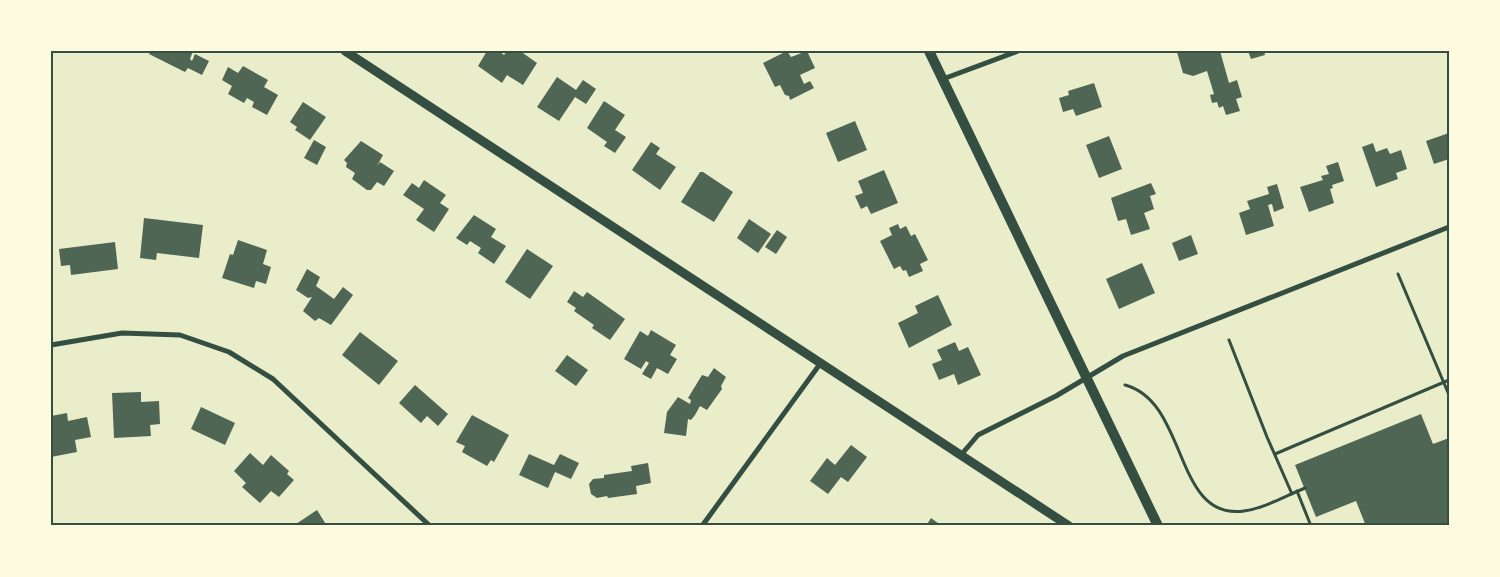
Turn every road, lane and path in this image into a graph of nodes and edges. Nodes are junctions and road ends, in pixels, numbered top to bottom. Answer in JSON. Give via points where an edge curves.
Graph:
{"nodes":[{"id":1,"x":345,"y":51,"type":"edge"},
{"id":2,"x":929,"y":51,"type":"edge"},
{"id":3,"x":1018,"y":51,"type":"edge"},
{"id":4,"x":943,"y":80,"type":"junction"},
{"id":5,"x":1449,"y":227,"type":"edge"},
{"id":6,"x":1398,"y":274,"type":"dead end"},
{"id":7,"x":1229,"y":340,"type":"dead end"},
{"id":8,"x":51,"y":345,"type":"edge"},
{"id":9,"x":820,"y":364,"type":"junction"},
{"id":10,"x":1087,"y":376,"type":"junction"},
{"id":11,"x":1449,"y":380,"type":"edge"},
{"id":12,"x":1443,"y":382,"type":"junction"},
{"id":13,"x":1125,"y":385,"type":"dead end"},
{"id":14,"x":1449,"y":396,"type":"edge"},
{"id":15,"x":1275,"y":454,"type":"junction"},
{"id":16,"x":962,"y":455,"type":"junction"},
{"id":17,"x":1305,"y":488,"type":"dead end"},
{"id":18,"x":1297,"y":492,"type":"junction"},
{"id":19,"x":1292,"y":494,"type":"junction"},
{"id":20,"x":430,"y":526,"type":"edge"},
{"id":21,"x":702,"y":526,"type":"edge"},
{"id":22,"x":1069,"y":526,"type":"edge"},
{"id":23,"x":1158,"y":526,"type":"edge"},
{"id":24,"x":1311,"y":526,"type":"edge"}],
"edges":[{"from":1,"to":9,"type":"street"},
{"from":2,"to":4,"type":"main road"},
{"from":3,"to":4,"type":"street"},
{"from":4,"to":10,"type":"main road"},
{"from":5,"to":10,"type":"street","via":[[1141,349]]},
{"from":6,"to":12,"type":"path"},
{"from":7,"to":15,"type":"path"},
{"from":8,"to":20,"type":"street","via":[[122,334],[180,335],[229,352],[273,379]]},
{"from":9,"to":16,"type":"street"},
{"from":9,"to":21,"type":"street"},
{"from":10,"to":16,"type":"street","via":[[1056,396],[978,435]]},
{"from":10,"to":23,"type":"main road"},
{"from":11,"to":12,"type":"path"},
{"from":12,"to":14,"type":"path"},
{"from":12,"to":15,"type":"path"},
{"from":13,"to":19,"type":"path","via":[[1142,392],[1158,407],[1200,494],[1213,505],[1242,511]]},
{"from":15,"to":19,"type":"path"},
{"from":16,"to":22,"type":"street"},
{"from":17,"to":18,"type":"path"},
{"from":18,"to":19,"type":"path"},
{"from":18,"to":24,"type":"path"}]}
